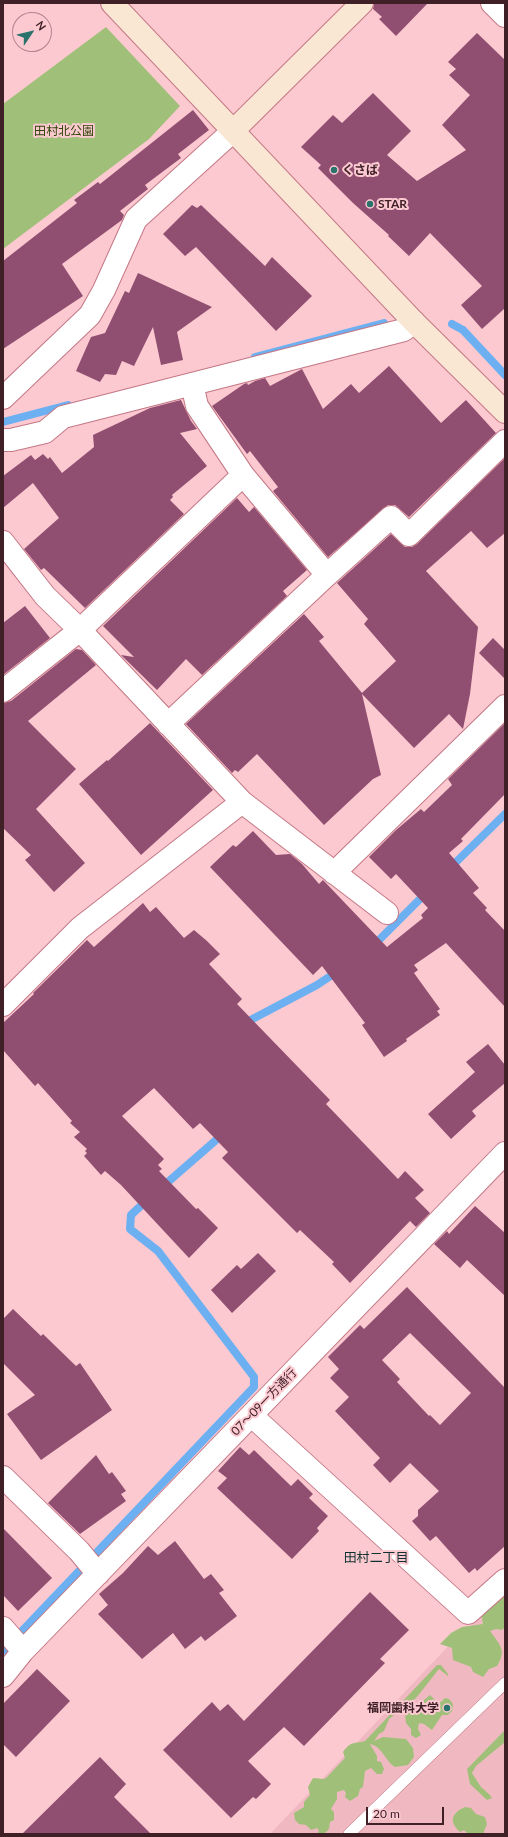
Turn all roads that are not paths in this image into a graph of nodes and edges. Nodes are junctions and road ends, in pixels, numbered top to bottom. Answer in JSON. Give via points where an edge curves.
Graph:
{"nodes":[{"id":1,"x":112,"y":3,"type":"edge"},
{"id":2,"x":362,"y":3,"type":"edge"},
{"id":3,"x":492,"y":3,"type":"edge"},
{"id":4,"x":505,"y":16,"type":"edge"},
{"id":5,"x":233,"y":132,"type":"junction"},
{"id":6,"x":414,"y":322,"type":"junction"},
{"id":7,"x":192,"y":384,"type":"junction"},
{"id":8,"x":3,"y":398,"type":"edge"},
{"id":9,"x":505,"y":412,"type":"edge"},
{"id":10,"x":3,"y":440,"type":"edge"},
{"id":11,"x":505,"y":441,"type":"edge"},
{"id":12,"x":243,"y":475,"type":"junction"},
{"id":13,"x":3,"y":542,"type":"edge"},
{"id":14,"x":327,"y":575,"type":"junction"},
{"id":15,"x":80,"y":630,"type":"junction"},
{"id":16,"x":3,"y":691,"type":"edge"},
{"id":17,"x":505,"y":706,"type":"edge"},
{"id":18,"x":168,"y":724,"type":"junction"},
{"id":19,"x":242,"y":802,"type":"junction"},
{"id":20,"x":334,"y":872,"type":"junction"},
{"id":21,"x":387,"y":913,"type":"dead end"},
{"id":22,"x":3,"y":1005,"type":"edge"},
{"id":23,"x":505,"y":1153,"type":"edge"},
{"id":24,"x":252,"y":1416,"type":"junction"},
{"id":25,"x":3,"y":1477,"type":"edge"},
{"id":26,"x":90,"y":1564,"type":"junction"},
{"id":27,"x":505,"y":1580,"type":"edge"},
{"id":28,"x":14,"y":1640,"type":"edge"},
{"id":29,"x":3,"y":1676,"type":"edge"},
{"id":30,"x":505,"y":1683,"type":"edge"},
{"id":31,"x":349,"y":1834,"type":"edge"}],
"edges":[{"from":1,"to":5,"type":"street"},
{"from":2,"to":5,"type":"street"},
{"from":3,"to":4,"type":"street"},
{"from":5,"to":6,"type":"street"},
{"from":5,"to":8,"type":"street","via":[[136,219],[90,315]]},
{"from":6,"to":7,"type":"street","via":[[404,330]]},
{"from":6,"to":9,"type":"street"},
{"from":7,"to":10,"type":"street","via":[[63,417],[45,432]]},
{"from":7,"to":12,"type":"street","via":[[197,406]]},
{"from":11,"to":14,"type":"street","via":[[409,534],[391,517]]},
{"from":12,"to":14,"type":"street"},
{"from":12,"to":15,"type":"street"},
{"from":13,"to":15,"type":"street","via":[[45,596]]},
{"from":14,"to":18,"type":"street"},
{"from":15,"to":16,"type":"street"},
{"from":15,"to":18,"type":"street"},
{"from":17,"to":20,"type":"street"},
{"from":18,"to":19,"type":"street"},
{"from":19,"to":20,"type":"street"},
{"from":19,"to":22,"type":"street","via":[[80,928]]},
{"from":20,"to":21,"type":"street"},
{"from":23,"to":24,"type":"street","name":"07～09一方通行"},
{"from":24,"to":26,"type":"street","name":"07～09一方通行"},
{"from":24,"to":27,"type":"street","via":[[468,1613]]},
{"from":25,"to":26,"type":"street"},
{"from":26,"to":28,"type":"street","name":"07～09一方通行"},
{"from":28,"to":29,"type":"street","name":"07～09一方通行"},
{"from":30,"to":31,"type":"lane"}]}
